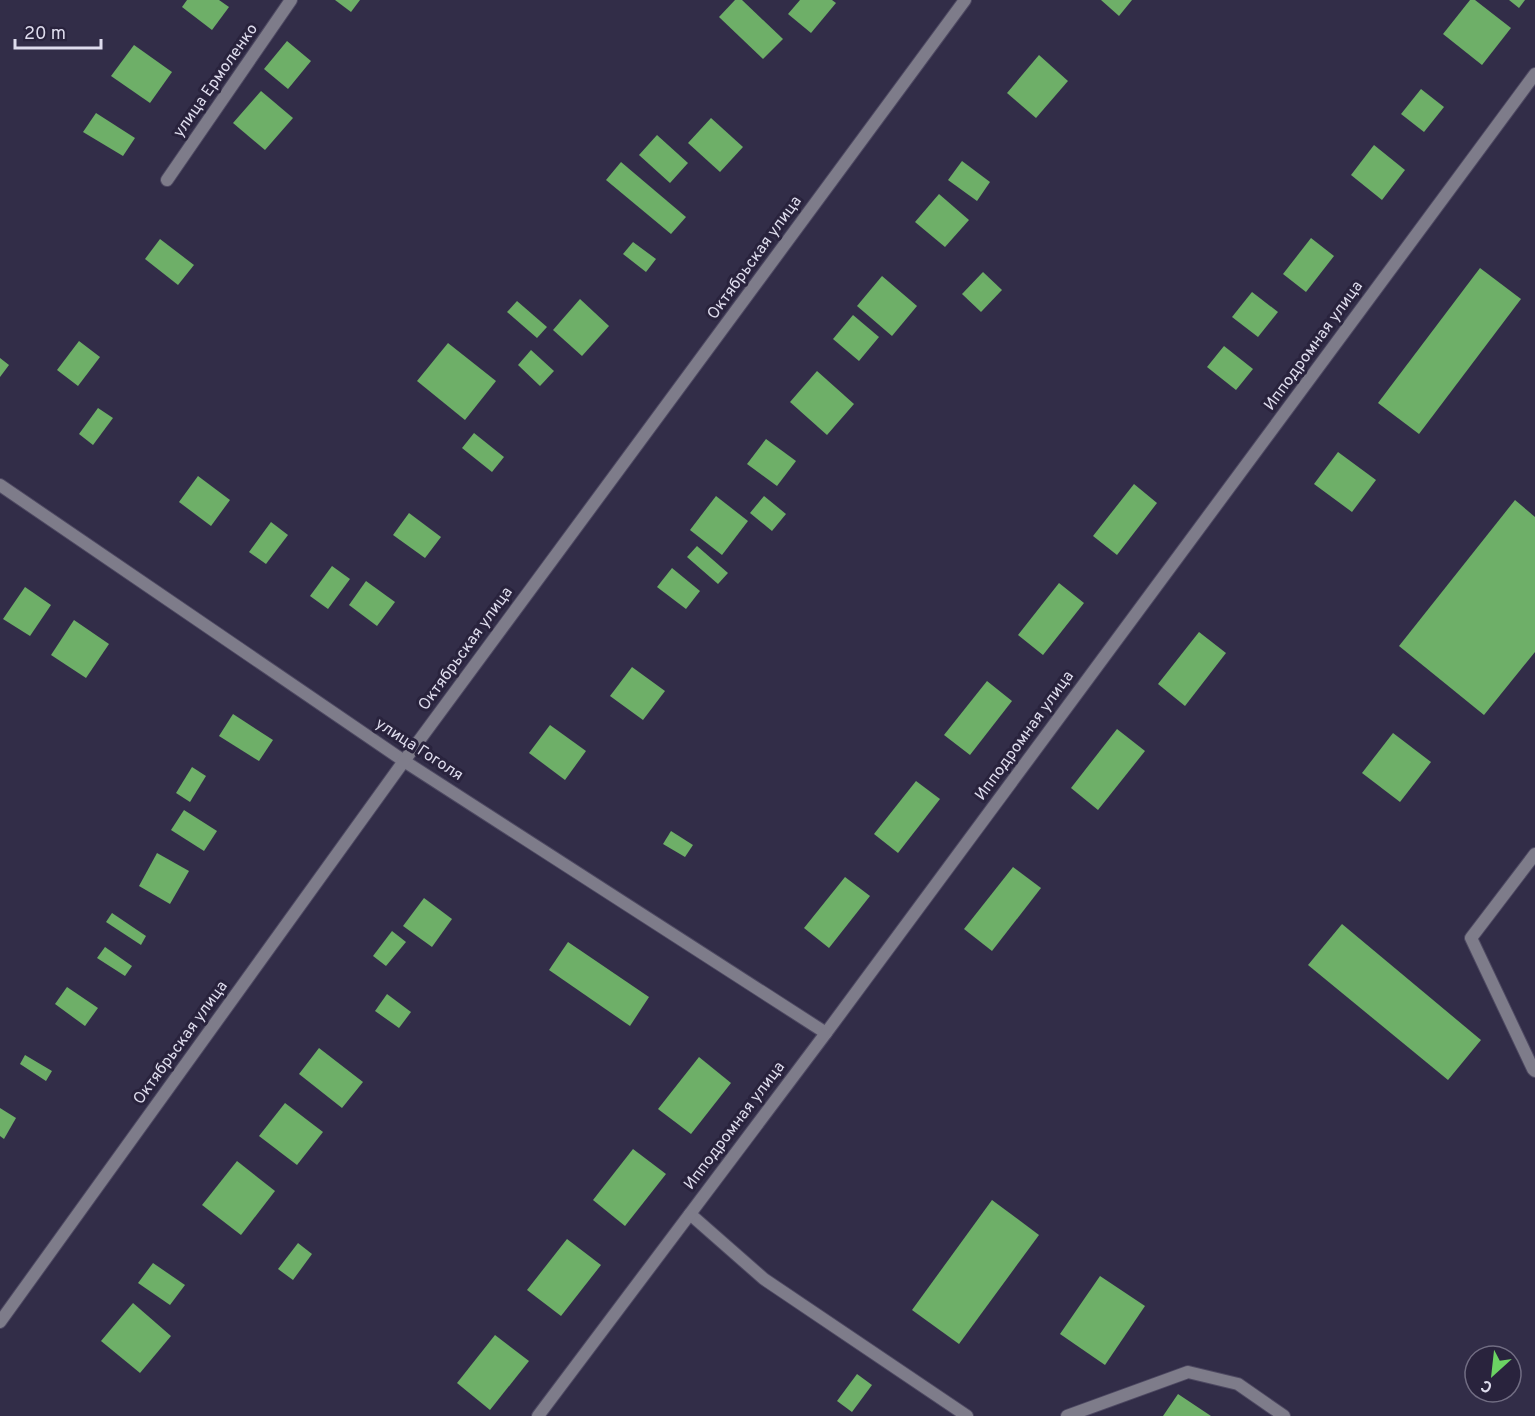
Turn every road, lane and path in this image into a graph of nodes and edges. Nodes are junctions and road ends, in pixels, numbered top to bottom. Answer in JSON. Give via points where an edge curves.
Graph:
{"nodes":[{"id":1,"x":291,"y":0,"type":"edge"},
{"id":2,"x":965,"y":0,"type":"edge"},
{"id":3,"x":1535,"y":74,"type":"edge"},
{"id":4,"x":167,"y":180,"type":"dead end"},
{"id":5,"x":0,"y":485,"type":"edge"},
{"id":6,"x":404,"y":761,"type":"junction"},
{"id":7,"x":1535,"y":854,"type":"edge"},
{"id":8,"x":826,"y":1033,"type":"junction"},
{"id":9,"x":1535,"y":1071,"type":"edge"},
{"id":10,"x":690,"y":1214,"type":"junction"},
{"id":11,"x":0,"y":1322,"type":"edge"},
{"id":12,"x":538,"y":1416,"type":"edge"},
{"id":13,"x":967,"y":1416,"type":"edge"},
{"id":14,"x":1067,"y":1416,"type":"edge"},
{"id":15,"x":1284,"y":1416,"type":"edge"}],
"edges":[{"from":1,"to":4,"type":"street","name":"улица Ермоленко"},
{"from":2,"to":6,"type":"street","name":"Октябрьская улица"},
{"from":3,"to":8,"type":"street","name":"Ипподромная улица"},
{"from":5,"to":6,"type":"street","name":"улица Гоголя"},
{"from":6,"to":8,"type":"street","name":"улица Гоголя"},
{"from":6,"to":11,"type":"street","name":"Октябрьская улица"},
{"from":7,"to":9,"type":"street","via":[[1471,939]]},
{"from":8,"to":10,"type":"street","name":"Ипподромная улица"},
{"from":10,"to":12,"type":"street","name":"Ипподромная улица"},
{"from":10,"to":13,"type":"street","via":[[764,1279]]},
{"from":14,"to":15,"type":"street","via":[[1188,1372],[1238,1384]]}]}
